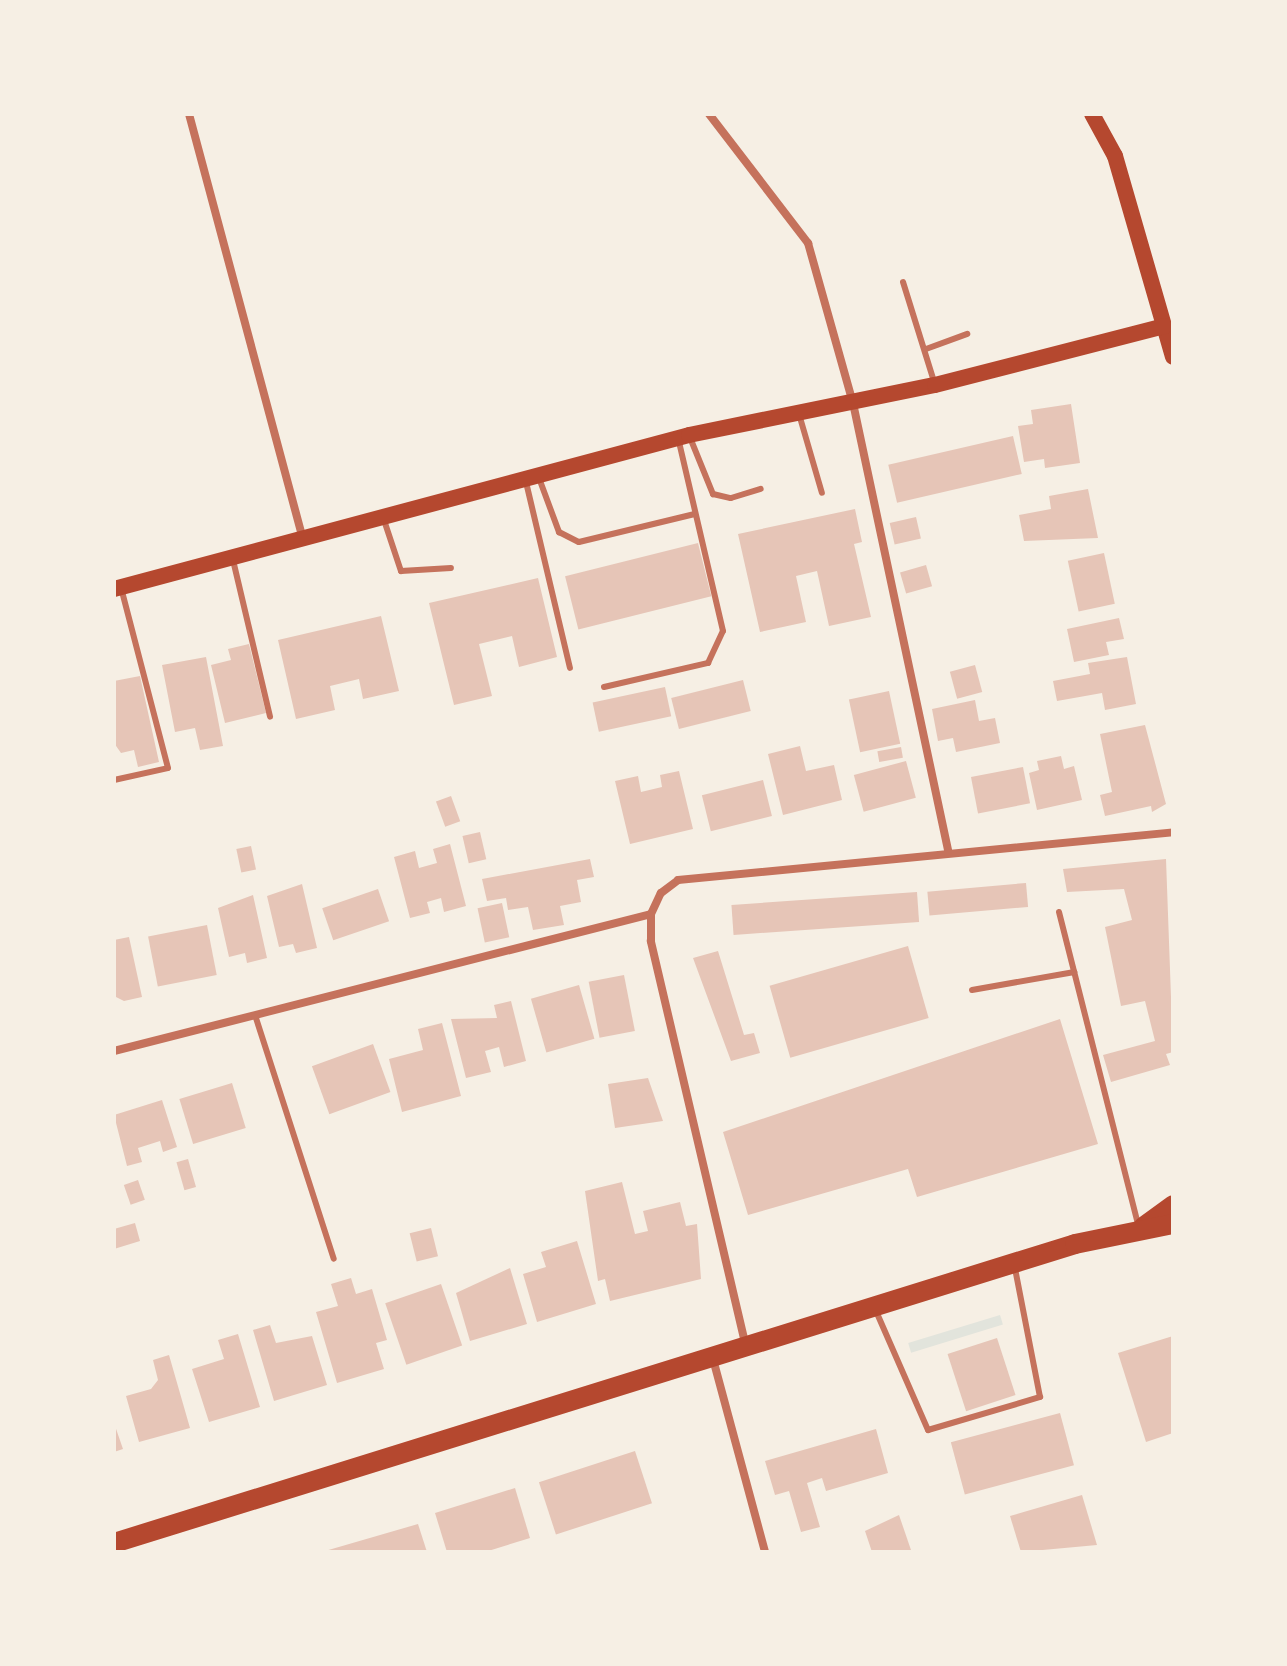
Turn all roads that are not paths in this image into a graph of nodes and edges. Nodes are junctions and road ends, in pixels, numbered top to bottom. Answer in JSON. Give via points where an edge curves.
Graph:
{"nodes":[{"id":1,"x":189,"y":114,"type":"edge"},
{"id":2,"x":709,"y":114,"type":"edge"},
{"id":3,"x":1092,"y":114,"type":"edge"},
{"id":4,"x":903,"y":282,"type":"dead end"},
{"id":5,"x":1165,"y":326,"type":"junction"},
{"id":6,"x":967,"y":334,"type":"dead end"},
{"id":7,"x":926,"y":349,"type":"junction"},
{"id":8,"x":1173,"y":357,"type":"edge"},
{"id":9,"x":935,"y":385,"type":"junction"},
{"id":10,"x":853,"y":403,"type":"junction"},
{"id":11,"x":799,"y":414,"type":"junction"},
{"id":12,"x":683,"y":437,"type":"junction"},
{"id":13,"x":532,"y":477,"type":"junction"},
{"id":14,"x":761,"y":489,"type":"dead end"},
{"id":15,"x":822,"y":493,"type":"dead end"},
{"id":16,"x":695,"y":514,"type":"junction"},
{"id":17,"x":382,"y":516,"type":"junction"},
{"id":18,"x":302,"y":537,"type":"junction"},
{"id":19,"x":232,"y":556,"type":"junction"},
{"id":20,"x":451,"y":568,"type":"dead end"},
{"id":21,"x":117,"y":588,"type":"edge"},
{"id":22,"x":570,"y":668,"type":"dead end"},
{"id":23,"x":604,"y":687,"type":"dead end"},
{"id":24,"x":270,"y":717,"type":"dead end"},
{"id":25,"x":114,"y":780,"type":"edge"},
{"id":26,"x":1173,"y":832,"type":"edge"},
{"id":27,"x":949,"y":853,"type":"junction"},
{"id":28,"x":1059,"y":912,"type":"dead end"},
{"id":29,"x":651,"y":914,"type":"junction"},
{"id":30,"x":1074,"y":972,"type":"junction"},
{"id":31,"x":972,"y":990,"type":"dead end"},
{"id":32,"x":255,"y":1015,"type":"junction"},
{"id":33,"x":114,"y":1051,"type":"edge"},
{"id":34,"x":1173,"y":1205,"type":"edge"},
{"id":35,"x":1173,"y":1224,"type":"edge"},
{"id":36,"x":1141,"y":1228,"type":"junction"},
{"id":37,"x":334,"y":1259,"type":"dead end"},
{"id":38,"x":1014,"y":1263,"type":"junction"},
{"id":39,"x":874,"y":1308,"type":"junction"},
{"id":40,"x":746,"y":1348,"type":"junction"},
{"id":41,"x":713,"y":1359,"type":"junction"},
{"id":42,"x":114,"y":1543,"type":"edge"},
{"id":43,"x":765,"y":1552,"type":"edge"}],
"edges":[{"from":1,"to":18,"type":"street"},
{"from":2,"to":10,"type":"street","via":[[808,243]]},
{"from":3,"to":5,"type":"main road","via":[[1115,156]]},
{"from":4,"to":7,"type":"lane"},
{"from":5,"to":8,"type":"main road"},
{"from":5,"to":9,"type":"main road"},
{"from":6,"to":7,"type":"lane"},
{"from":7,"to":9,"type":"lane"},
{"from":9,"to":10,"type":"main road"},
{"from":10,"to":11,"type":"main road"},
{"from":10,"to":27,"type":"street"},
{"from":11,"to":12,"type":"main road"},
{"from":11,"to":15,"type":"lane"},
{"from":12,"to":13,"type":"main road"},
{"from":12,"to":14,"type":"lane","via":[[713,494],[731,498]]},
{"from":12,"to":16,"type":"lane"},
{"from":13,"to":16,"type":"lane","via":[[559,532],[579,542]]},
{"from":13,"to":17,"type":"main road"},
{"from":13,"to":22,"type":"lane"},
{"from":16,"to":23,"type":"lane","via":[[723,631],[718,647],[708,663]]},
{"from":17,"to":18,"type":"main road"},
{"from":17,"to":20,"type":"lane","via":[[401,571]]},
{"from":18,"to":19,"type":"main road"},
{"from":19,"to":21,"type":"main road"},
{"from":19,"to":24,"type":"lane"},
{"from":21,"to":25,"type":"lane","via":[[168,768]]},
{"from":26,"to":27,"type":"street"},
{"from":27,"to":29,"type":"street","via":[[678,880]]},
{"from":28,"to":30,"type":"lane"},
{"from":29,"to":32,"type":"street"},
{"from":29,"to":40,"type":"street"},
{"from":30,"to":31,"type":"lane"},
{"from":30,"to":36,"type":"lane"},
{"from":32,"to":33,"type":"street"},
{"from":32,"to":37,"type":"lane"},
{"from":34,"to":36,"type":"highway"},
{"from":35,"to":36,"type":"highway"},
{"from":36,"to":38,"type":"highway"},
{"from":38,"to":39,"type":"highway"},
{"from":38,"to":39,"type":"lane","via":[[1040,1397],[928,1430]]},
{"from":39,"to":40,"type":"highway"},
{"from":40,"to":41,"type":"highway"},
{"from":41,"to":42,"type":"highway"},
{"from":41,"to":43,"type":"street"}]}
